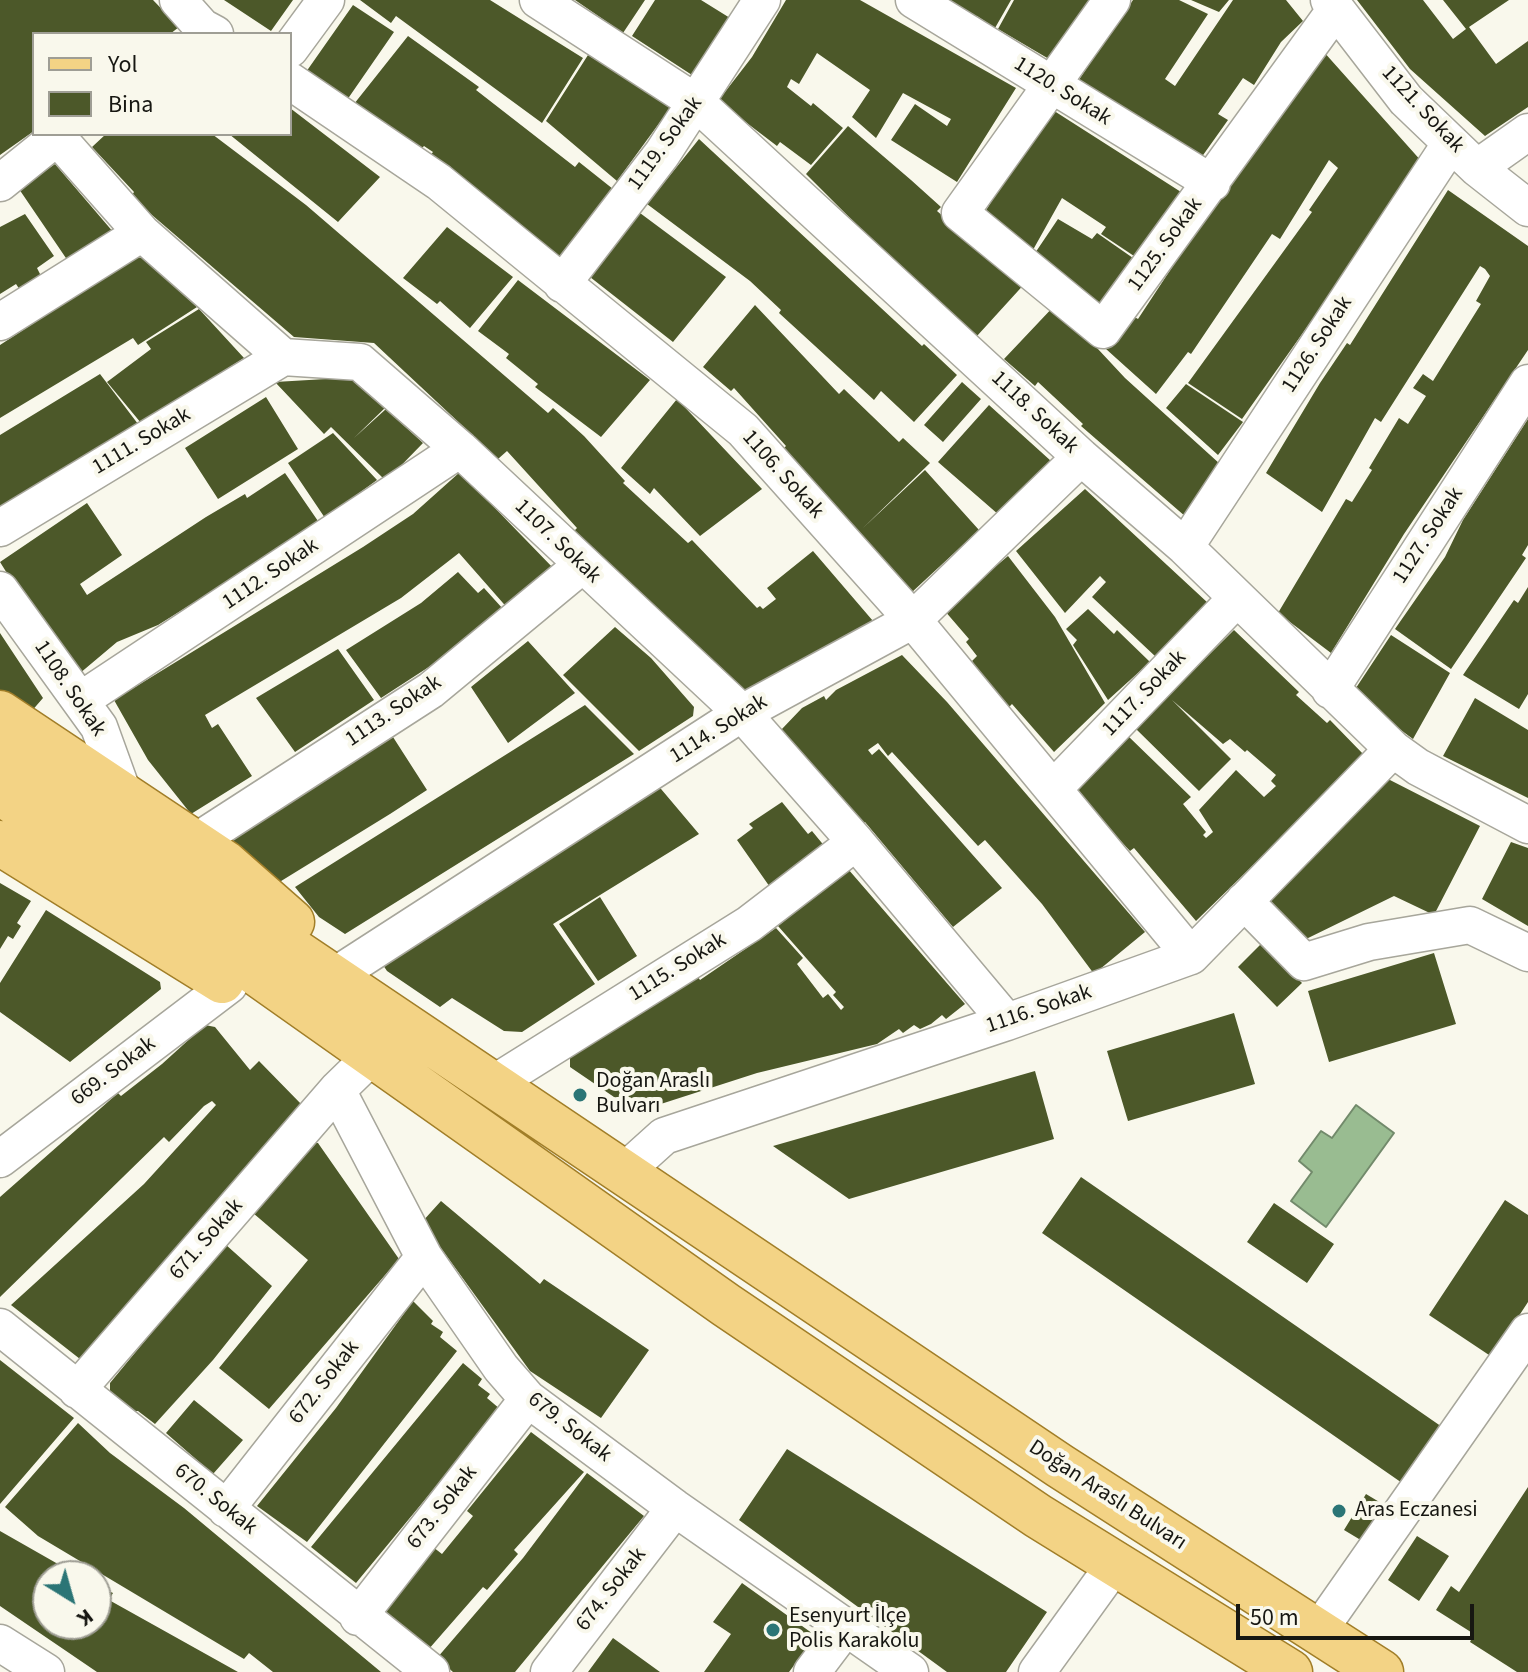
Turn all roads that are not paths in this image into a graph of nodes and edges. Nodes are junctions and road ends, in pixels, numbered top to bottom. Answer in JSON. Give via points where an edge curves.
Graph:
{"nodes":[{"id":1,"x":178,"y":0,"type":"edge"},
{"id":2,"x":326,"y":0,"type":"edge"},
{"id":3,"x":538,"y":0,"type":"edge"},
{"id":4,"x":762,"y":0,"type":"edge"},
{"id":5,"x":914,"y":0,"type":"edge"},
{"id":6,"x":1112,"y":0,"type":"edge"},
{"id":7,"x":1333,"y":5,"type":"edge"},
{"id":8,"x":203,"y":32,"type":"edge"},
{"id":9,"x":292,"y":46,"type":"edge"},
{"id":10,"x":292,"y":82,"type":"edge"},
{"id":11,"x":1051,"y":86,"type":"junction"},
{"id":12,"x":697,"y":103,"type":"junction"},
{"id":13,"x":1528,"y":132,"type":"edge"},
{"id":14,"x":59,"y":136,"type":"edge"},
{"id":15,"x":1451,"y":143,"type":"junction"},
{"id":16,"x":1477,"y":168,"type":"junction"},
{"id":17,"x":0,"y":183,"type":"edge"},
{"id":18,"x":1212,"y":183,"type":"junction"},
{"id":19,"x":1528,"y":208,"type":"edge"},
{"id":20,"x":142,"y":233,"type":"junction"},
{"id":21,"x":562,"y":284,"type":"junction"},
{"id":22,"x":0,"y":322,"type":"edge"},
{"id":23,"x":283,"y":357,"type":"junction"},
{"id":24,"x":1528,"y":383,"type":"edge"},
{"id":25,"x":460,"y":449,"type":"junction"},
{"id":26,"x":1081,"y":457,"type":"junction"},
{"id":27,"x":0,"y":528,"type":"edge"},
{"id":28,"x":1185,"y":547,"type":"junction"},
{"id":29,"x":581,"y":566,"type":"junction"},
{"id":30,"x":0,"y":590,"type":"edge"},
{"id":31,"x":1236,"y":599,"type":"junction"},
{"id":32,"x":913,"y":620,"type":"junction"},
{"id":33,"x":1330,"y":690,"type":"junction"},
{"id":34,"x":81,"y":700,"type":"junction"},
{"id":35,"x":0,"y":713,"type":"edge"},
{"id":36,"x":742,"y":713,"type":"junction"},
{"id":37,"x":1393,"y":749,"type":"junction"},
{"id":38,"x":0,"y":753,"type":"edge"},
{"id":39,"x":1053,"y":789,"type":"junction"},
{"id":40,"x":0,"y":792,"type":"edge"},
{"id":41,"x":124,"y":796,"type":"junction"},
{"id":42,"x":1528,"y":825,"type":"edge"},
{"id":43,"x":856,"y":842,"type":"junction"},
{"id":44,"x":0,"y":843,"type":"edge"},
{"id":45,"x":194,"y":843,"type":"junction"},
{"id":46,"x":1244,"y":901,"type":"junction"},
{"id":47,"x":1528,"y":953,"type":"edge"},
{"id":48,"x":1191,"y":956,"type":"junction"},
{"id":49,"x":328,"y":974,"type":"junction"},
{"id":50,"x":229,"y":985,"type":"junction"},
{"id":51,"x":1007,"y":1022,"type":"junction"},
{"id":52,"x":374,"y":1054,"type":"junction"},
{"id":53,"x":493,"y":1084,"type":"junction"},
{"id":54,"x":337,"y":1090,"type":"junction"},
{"id":55,"x":0,"y":1159,"type":"edge"},
{"id":56,"x":624,"y":1172,"type":"junction"},
{"id":57,"x":424,"y":1257,"type":"junction"},
{"id":58,"x":0,"y":1327,"type":"edge"},
{"id":59,"x":1528,"y":1332,"type":"edge"},
{"id":60,"x":77,"y":1390,"type":"junction"},
{"id":61,"x":528,"y":1399,"type":"junction"},
{"id":62,"x":675,"y":1508,"type":"junction"},
{"id":63,"x":226,"y":1509,"type":"junction"},
{"id":64,"x":1115,"y":1564,"type":"junction"},
{"id":65,"x":358,"y":1617,"type":"junction"},
{"id":66,"x":846,"y":1627,"type":"junction"},
{"id":67,"x":1317,"y":1633,"type":"junction"},
{"id":68,"x":0,"y":1643,"type":"edge"},
{"id":69,"x":46,"y":1672,"type":"edge"},
{"id":70,"x":431,"y":1672,"type":"edge"},
{"id":71,"x":549,"y":1672,"type":"edge"},
{"id":72,"x":812,"y":1672,"type":"edge"},
{"id":73,"x":910,"y":1672,"type":"edge"},
{"id":74,"x":1037,"y":1672,"type":"edge"},
{"id":75,"x":1290,"y":1672,"type":"edge"},
{"id":76,"x":1381,"y":1672,"type":"edge"}],
"edges":[{"from":1,"to":8,"type":"street"},
{"from":2,"to":9,"type":"street"},
{"from":3,"to":12,"type":"street","name":"1118. Sokak"},
{"from":4,"to":12,"type":"street","name":"1119. Sokak"},
{"from":5,"to":11,"type":"street","name":"1120. Sokak"},
{"from":6,"to":11,"type":"street"},
{"from":7,"to":15,"type":"street","name":"1121. Sokak","via":[[1406,100]]},
{"from":7,"to":18,"type":"street","name":"1125. Sokak"},
{"from":10,"to":21,"type":"street","name":"1106. Sokak","via":[[439,182]]},
{"from":11,"to":18,"type":"street","name":"1120. Sokak"},
{"from":11,"to":18,"type":"street","name":"1125. Sokak","via":[[960,213],[1103,330]]},
{"from":12,"to":21,"type":"street","name":"1119. Sokak"},
{"from":12,"to":26,"type":"street","name":"1118. Sokak"},
{"from":13,"to":16,"type":"street"},
{"from":14,"to":17,"type":"street"},
{"from":14,"to":20,"type":"street"},
{"from":15,"to":16,"type":"street","name":"1121. Sokak"},
{"from":15,"to":28,"type":"street","name":"1126. Sokak"},
{"from":16,"to":19,"type":"street","name":"1121. Sokak"},
{"from":20,"to":22,"type":"street"},
{"from":20,"to":23,"type":"street"},
{"from":21,"to":32,"type":"street","name":"1106. Sokak","via":[[743,430]]},
{"from":23,"to":25,"type":"street","name":"1107. Sokak","via":[[360,362]]},
{"from":23,"to":27,"type":"street","name":"1111. Sokak"},
{"from":24,"to":33,"type":"street","name":"1127. Sokak"},
{"from":25,"to":29,"type":"street","name":"1107. Sokak"},
{"from":25,"to":34,"type":"street","name":"1112. Sokak"},
{"from":26,"to":28,"type":"street","name":"1118. Sokak"},
{"from":26,"to":32,"type":"street","name":"1114. Sokak"},
{"from":28,"to":31,"type":"street","name":"1118. Sokak"},
{"from":29,"to":36,"type":"street","name":"1107. Sokak"},
{"from":29,"to":45,"type":"street","name":"1113. Sokak","via":[[431,690]]},
{"from":30,"to":34,"type":"street","name":"1108. Sokak"},
{"from":31,"to":33,"type":"street","name":"1118. Sokak"},
{"from":31,"to":39,"type":"street","name":"1117. Sokak"},
{"from":32,"to":36,"type":"street","name":"1114. Sokak"},
{"from":32,"to":39,"type":"street","name":"1106. Sokak"},
{"from":33,"to":37,"type":"street","name":"1118. Sokak"},
{"from":34,"to":41,"type":"street","name":"1108. Sokak","via":[[99,727]]},
{"from":35,"to":41,"type":"main road"},
{"from":36,"to":43,"type":"street","name":"1107. Sokak"},
{"from":36,"to":49,"type":"street","name":"1114. Sokak"},
{"from":37,"to":42,"type":"street","name":"1118. Sokak"},
{"from":37,"to":46,"type":"street","name":"1116. Sokak"},
{"from":38,"to":49,"type":"main road","name":"Doğan Araslı Bulvarı"},
{"from":39,"to":48,"type":"street","name":"1106. Sokak"},
{"from":40,"to":52,"type":"main road"},
{"from":41,"to":45,"type":"main road"},
{"from":43,"to":51,"type":"street","name":"1107. Sokak"},
{"from":43,"to":53,"type":"street","name":"1115. Sokak","via":[[749,924]]},
{"from":44,"to":50,"type":"main road"},
{"from":45,"to":49,"type":"main road","via":[[291,920]]},
{"from":46,"to":47,"type":"street","via":[[1304,962],[1369,942],[1470,925]]},
{"from":46,"to":48,"type":"street","name":"1116. Sokak"},
{"from":48,"to":51,"type":"street","name":"1116. Sokak"},
{"from":49,"to":53,"type":"main road","name":"Doğan Araslı Bulvarı"},
{"from":50,"to":52,"type":"main road","via":[[314,1038]]},
{"from":50,"to":55,"type":"street","name":"669. Sokak"},
{"from":51,"to":56,"type":"street","name":"1116. Sokak","via":[[664,1136]]},
{"from":52,"to":54,"type":"street"},
{"from":52,"to":64,"type":"main road","via":[[726,1305]]},
{"from":53,"to":56,"type":"main road","name":"Doğan Araslı Bulvarı"},
{"from":54,"to":57,"type":"street","name":"679. Sokak"},
{"from":54,"to":60,"type":"street","name":"671. Sokak"},
{"from":56,"to":67,"type":"main road","name":"Doğan Araslı Bulvarı"},
{"from":57,"to":61,"type":"street","name":"679. Sokak"},
{"from":57,"to":63,"type":"street","name":"672. Sokak"},
{"from":58,"to":60,"type":"street","name":"670. Sokak"},
{"from":59,"to":67,"type":"street"},
{"from":60,"to":63,"type":"street","name":"670. Sokak"},
{"from":61,"to":62,"type":"street","name":"679. Sokak"},
{"from":61,"to":65,"type":"street","name":"673. Sokak"},
{"from":62,"to":66,"type":"street","name":"679. Sokak"},
{"from":62,"to":71,"type":"street","name":"674. Sokak"},
{"from":63,"to":65,"type":"street","name":"670. Sokak"},
{"from":64,"to":74,"type":"street"},
{"from":64,"to":75,"type":"main road"},
{"from":65,"to":70,"type":"street","name":"670. Sokak"},
{"from":66,"to":72,"type":"street"},
{"from":66,"to":73,"type":"street","name":"679. Sokak"},
{"from":67,"to":76,"type":"main road","name":"Doğan Araslı Bulvarı"},
{"from":68,"to":69,"type":"street"}]}
